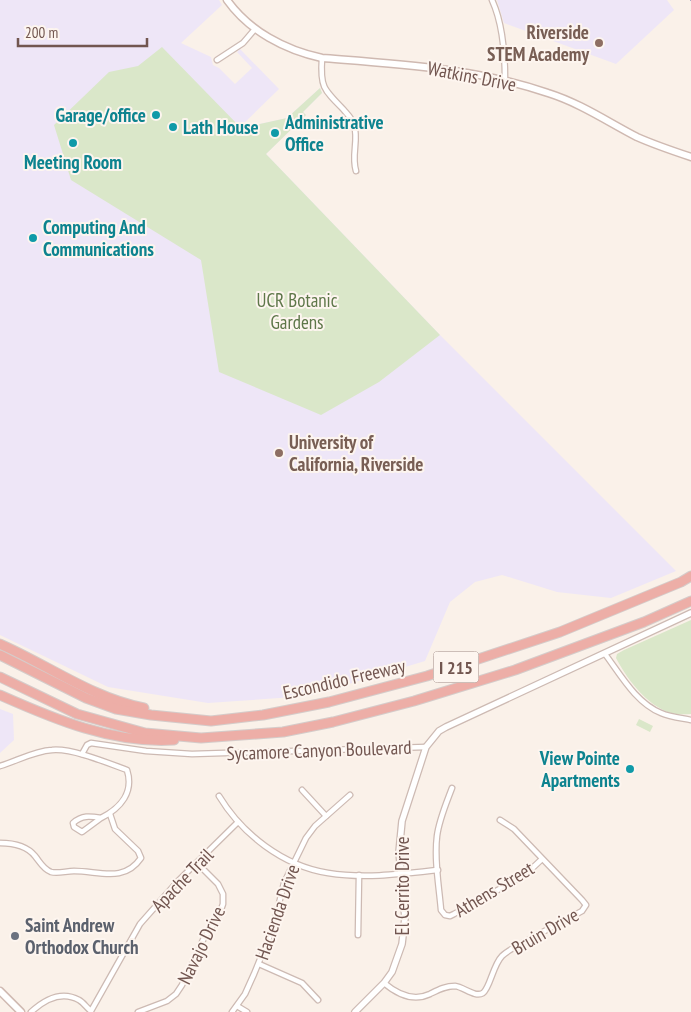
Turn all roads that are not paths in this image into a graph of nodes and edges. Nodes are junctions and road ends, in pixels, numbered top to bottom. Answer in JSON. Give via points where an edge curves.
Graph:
{"nodes":[{"id":1,"x":227,"y":0,"type":"edge"},
{"id":2,"x":492,"y":0,"type":"edge"},
{"id":3,"x":255,"y":29,"type":"junction"},
{"id":4,"x":322,"y":58,"type":"junction"},
{"id":5,"x":217,"y":60,"type":"dead end"},
{"id":6,"x":505,"y":80,"type":"junction"},
{"id":7,"x":691,"y":157,"type":"edge"},
{"id":8,"x":356,"y":171,"type":"dead end"},
{"id":9,"x":691,"y":576,"type":"edge"},
{"id":10,"x":691,"y":601,"type":"edge"},
{"id":11,"x":691,"y":613,"type":"edge"},
{"id":12,"x":0,"y":644,"type":"edge"},
{"id":13,"x":605,"y":654,"type":"junction"},
{"id":14,"x":0,"y":655,"type":"edge"},
{"id":15,"x":0,"y":678,"type":"edge"},
{"id":16,"x":0,"y":695,"type":"edge"},
{"id":17,"x":691,"y":720,"type":"edge"},
{"id":18,"x":211,"y":721,"type":"junction"},
{"id":19,"x":201,"y":738,"type":"junction"},
{"id":20,"x":426,"y":747,"type":"junction"},
{"id":21,"x":82,"y":754,"type":"junction"},
{"id":22,"x":0,"y":766,"type":"edge"},
{"id":23,"x":452,"y":788,"type":"dead end"},
{"id":24,"x":302,"y":790,"type":"dead end"},
{"id":25,"x":350,"y":795,"type":"dead end"},
{"id":26,"x":219,"y":796,"type":"dead end"},
{"id":27,"x":110,"y":814,"type":"junction"},
{"id":28,"x":326,"y":816,"type":"junction"},
{"id":29,"x":101,"y":818,"type":"junction"},
{"id":30,"x":500,"y":820,"type":"dead end"},
{"id":31,"x":238,"y":822,"type":"junction"},
{"id":32,"x":0,"y":843,"type":"edge"},
{"id":33,"x":542,"y":859,"type":"junction"},
{"id":34,"x":197,"y":863,"type":"junction"},
{"id":35,"x":293,"y":863,"type":"junction"},
{"id":36,"x":438,"y":870,"type":"junction"},
{"id":37,"x":402,"y":874,"type":"junction"},
{"id":38,"x":359,"y":875,"type":"junction"},
{"id":39,"x":358,"y":935,"type":"dead end"},
{"id":40,"x":259,"y":964,"type":"junction"},
{"id":41,"x":384,"y":983,"type":"junction"},
{"id":42,"x":0,"y":991,"type":"edge"},
{"id":43,"x":318,"y":1000,"type":"dead end"},
{"id":44,"x":237,"y":1006,"type":"junction"},
{"id":45,"x":21,"y":1012,"type":"edge"},
{"id":46,"x":31,"y":1012,"type":"edge"},
{"id":47,"x":92,"y":1012,"type":"edge"},
{"id":48,"x":138,"y":1012,"type":"edge"},
{"id":49,"x":232,"y":1012,"type":"edge"},
{"id":50,"x":247,"y":1012,"type":"edge"},
{"id":51,"x":354,"y":1012,"type":"edge"}],
"edges":[{"from":1,"to":3,"type":"main road","name":"Watkins Drive"},
{"from":2,"to":6,"type":"street","via":[[500,25]]},
{"from":3,"to":4,"type":"main road","name":"Watkins Drive","via":[[295,51]]},
{"from":3,"to":5,"type":"street","via":[[244,43]]},
{"from":4,"to":6,"type":"main road","name":"Watkins Drive","via":[[423,66]]},
{"from":4,"to":8,"type":"street","via":[[323,85],[349,115],[354,126]]},
{"from":6,"to":7,"type":"main road","name":"Watkins Drive","via":[[550,93],[639,138]]},
{"from":9,"to":18,"type":"highway","name":"Escondido Freeway","number":"I 215","via":[[560,632],[427,676],[329,702]]},
{"from":10,"to":19,"type":"highway","name":"Escondido Freeway","number":"I 215","via":[[567,652],[432,696],[282,732]]},
{"from":11,"to":13,"type":"street","name":"Sycamore Canyon Boulevard"},
{"from":12,"to":18,"type":"highway","via":[[73,682],[119,701]]},
{"from":13,"to":17,"type":"street","via":[[646,704],[659,713]]},
{"from":13,"to":20,"type":"street","name":"Sycamore Canyon Boulevard","via":[[446,727]]},
{"from":14,"to":18,"type":"highway","name":"Escondido Freeway","number":"I 215","via":[[64,688],[116,709]]},
{"from":15,"to":19,"type":"highway","name":"Escondido Freeway","number":"I 215","via":[[77,714],[145,733]]},
{"from":16,"to":19,"type":"highway","via":[[64,721],[104,732],[161,741]]},
{"from":20,"to":21,"type":"street","name":"Sycamore Canyon Boulevard","via":[[188,754],[95,743],[86,745]]},
{"from":20,"to":37,"type":"street","name":"El Cerrito Drive","via":[[402,821],[399,852]]},
{"from":21,"to":22,"type":"street","via":[[54,749]]},
{"from":21,"to":27,"type":"street","via":[[127,770],[131,780],[127,794]]},
{"from":23,"to":36,"type":"street","via":[[437,836]]},
{"from":24,"to":28,"type":"street"},
{"from":25,"to":28,"type":"street","name":"Hacienda Drive"},
{"from":26,"to":31,"type":"street"},
{"from":27,"to":29,"type":"street"},
{"from":27,"to":32,"type":"street","via":[[115,829],[141,858],[136,866],[116,875],[74,871],[52,873],[27,848]]},
{"from":28,"to":35,"type":"street","name":"Hacienda Drive","via":[[306,838]]},
{"from":29,"to":29,"type":"street","via":[[79,818],[73,823],[74,828],[82,832]]},
{"from":30,"to":33,"type":"street","via":[[514,829]]},
{"from":31,"to":34,"type":"street","name":"Apache Trail"},
{"from":31,"to":35,"type":"street","via":[[266,846]]},
{"from":33,"to":36,"type":"street","name":"Athens Street","via":[[526,875],[450,916],[441,910]]},
{"from":33,"to":41,"type":"street","name":"Bruin Drive","via":[[586,905],[582,911],[502,957],[482,994],[453,986],[427,996],[411,997],[395,992]]},
{"from":34,"to":47,"type":"street","name":"Apache Trail","via":[[140,924]]},
{"from":34,"to":48,"type":"street","name":"Navajo Drive","via":[[218,884],[224,894],[224,904],[176,994]]},
{"from":35,"to":38,"type":"street","via":[[328,874]]},
{"from":35,"to":40,"type":"street","name":"Hacienda Drive"},
{"from":36,"to":37,"type":"street"},
{"from":37,"to":38,"type":"street"},
{"from":37,"to":41,"type":"street","name":"El Cerrito Drive","via":[[405,918],[402,944],[392,972]]},
{"from":38,"to":39,"type":"street"},
{"from":40,"to":43,"type":"street","via":[[302,983]]},
{"from":40,"to":44,"type":"street","name":"Hacienda Drive"},
{"from":41,"to":51,"type":"street","name":"El Cerrito Drive"},
{"from":42,"to":45,"type":"main road"},
{"from":44,"to":49,"type":"street","name":"Hacienda Drive"},
{"from":44,"to":50,"type":"street"},
{"from":46,"to":47,"type":"street","name":"Apache Trail","via":[[49,998],[66,996],[79,1000]]}]}
